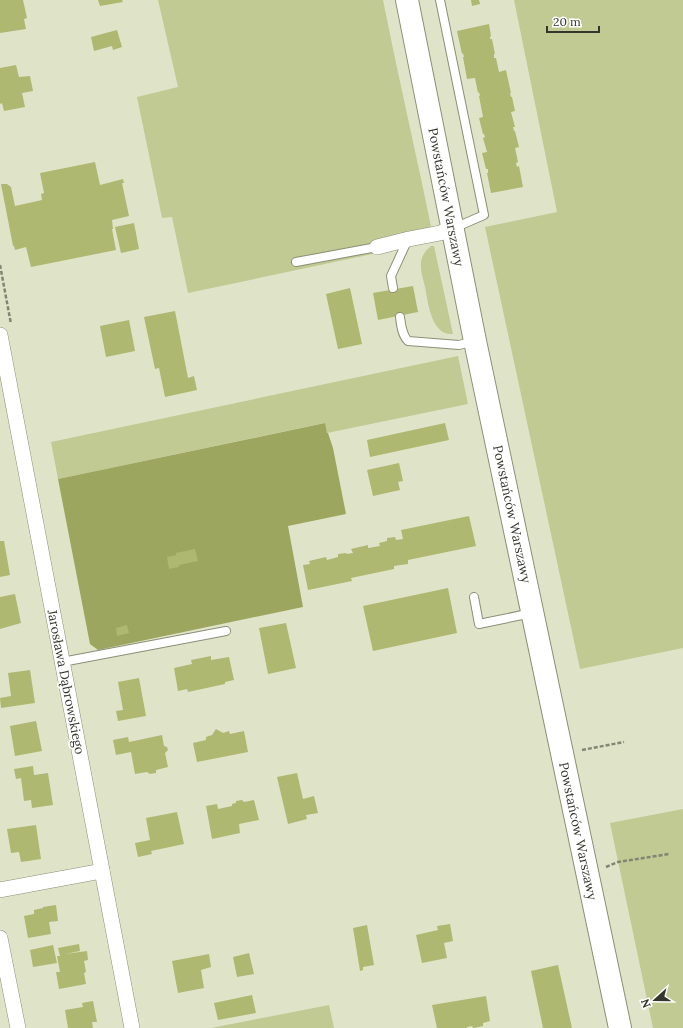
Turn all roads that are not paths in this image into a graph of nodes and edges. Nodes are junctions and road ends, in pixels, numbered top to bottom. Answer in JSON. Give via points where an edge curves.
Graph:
{"nodes":[{"id":1,"x":406,"y":0,"type":"edge"},
{"id":2,"x":440,"y":0,"type":"edge"},
{"id":3,"x":453,"y":228,"type":"junction"},
{"id":4,"x":408,"y":239,"type":"junction"},
{"id":5,"x":377,"y":246,"type":"joint"},
{"id":6,"x":296,"y":262,"type":"dead end"},
{"id":7,"x":394,"y":288,"type":"dead end"},
{"id":8,"x":400,"y":317,"type":"dead end"},
{"id":9,"x":0,"y":335,"type":"edge"},
{"id":10,"x":475,"y":341,"type":"junction"},
{"id":11,"x":474,"y":597,"type":"dead end"},
{"id":12,"x":533,"y":613,"type":"junction"},
{"id":13,"x":226,"y":631,"type":"dead end"},
{"id":14,"x":62,"y":662,"type":"junction"},
{"id":15,"x":102,"y":871,"type":"junction"},
{"id":16,"x":0,"y":890,"type":"edge"},
{"id":17,"x":0,"y":938,"type":"edge"},
{"id":18,"x":18,"y":1028,"type":"edge"},
{"id":19,"x":132,"y":1028,"type":"edge"},
{"id":20,"x":620,"y":1028,"type":"edge"}],
"edges":[{"from":1,"to":3,"type":"main road","name":"Powstańców Warszawy"},
{"from":2,"to":3,"type":"lane","via":[[484,216]]},
{"from":3,"to":4,"type":"street"},
{"from":3,"to":10,"type":"main road","name":"Powstańców Warszawy"},
{"from":4,"to":5,"type":"street"},
{"from":4,"to":7,"type":"lane","via":[[391,276]]},
{"from":5,"to":6,"type":"lane"},
{"from":8,"to":10,"type":"lane","via":[[403,334],[408,341],[459,345]]},
{"from":9,"to":14,"type":"street","name":"Jarosława Dąbrowskiego"},
{"from":10,"to":12,"type":"main road","name":"Powstańców Warszawy"},
{"from":11,"to":12,"type":"lane","via":[[479,624]]},
{"from":12,"to":20,"type":"main road","name":"Powstańców Warszawy"},
{"from":13,"to":14,"type":"lane"},
{"from":14,"to":15,"type":"street","name":"Jarosława Dąbrowskiego"},
{"from":15,"to":16,"type":"street"},
{"from":15,"to":19,"type":"street","name":"Jarosława Dąbrowskiego"},
{"from":17,"to":18,"type":"street"}]}
